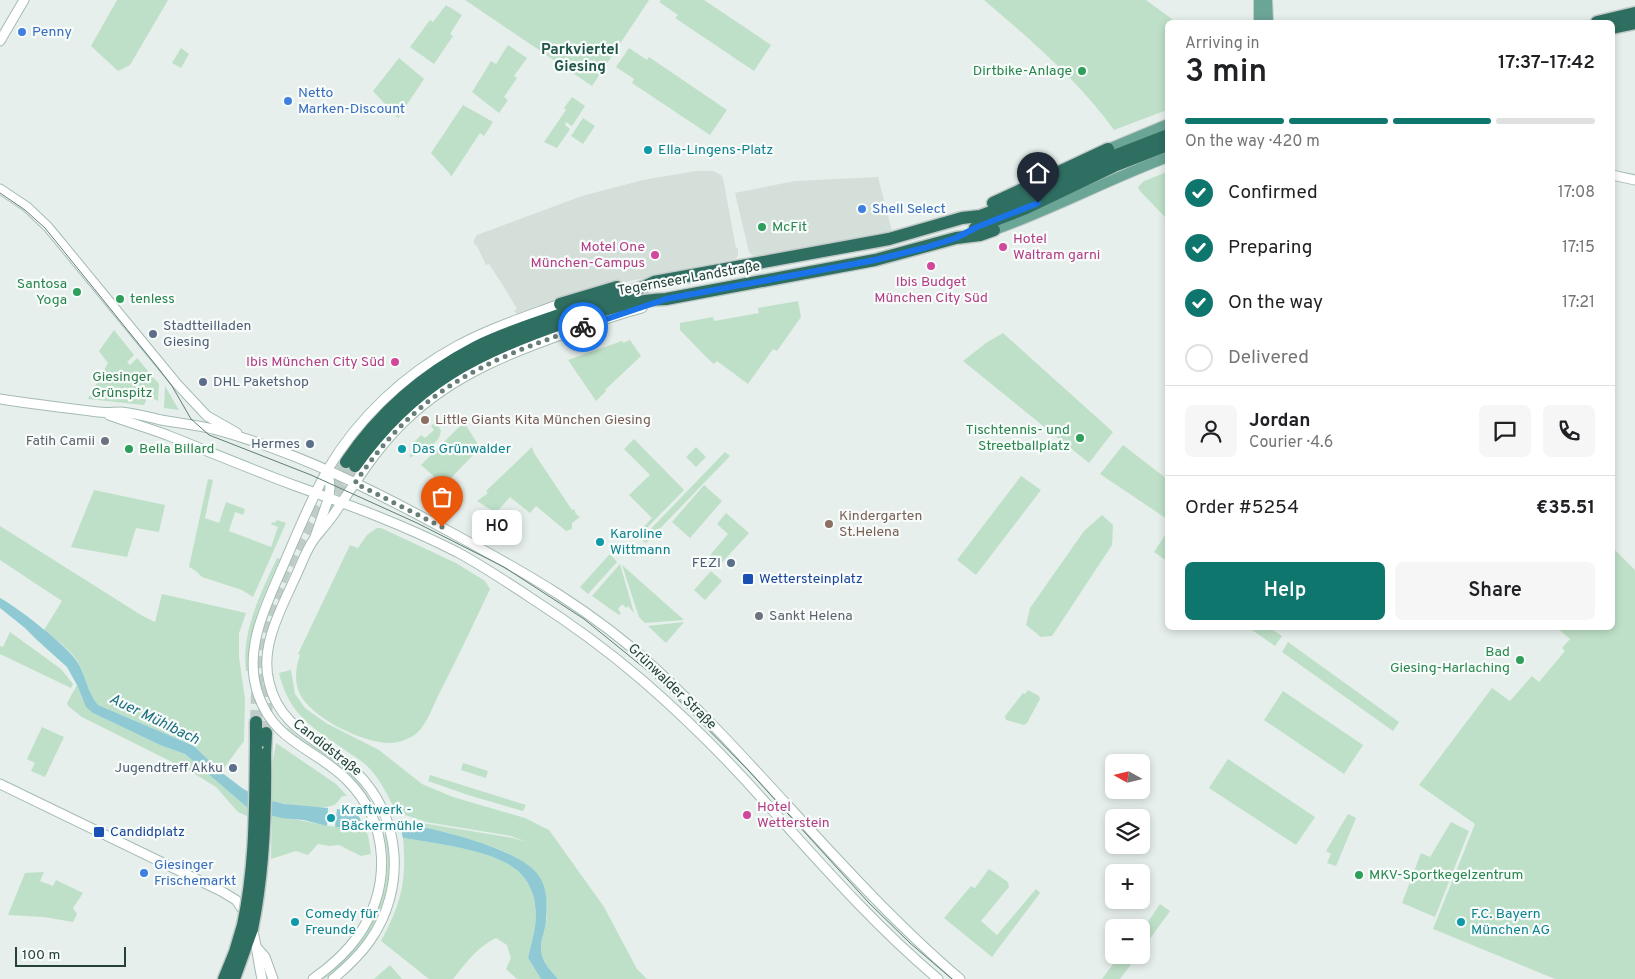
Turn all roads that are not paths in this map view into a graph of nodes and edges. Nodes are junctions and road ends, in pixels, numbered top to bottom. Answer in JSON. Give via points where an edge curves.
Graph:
{"nodes":[{"id":1,"x":24,"y":0,"type":"edge"},
{"id":2,"x":1259,"y":0,"type":"edge"},
{"id":3,"x":1268,"y":0,"type":"edge"},
{"id":4,"x":1635,"y":13,"type":"edge"},
{"id":5,"x":1259,"y":20,"type":"edge"},
{"id":6,"x":1268,"y":20,"type":"edge"},
{"id":7,"x":1605,"y":20,"type":"edge"},
{"id":8,"x":1635,"y":23,"type":"edge"},
{"id":9,"x":1615,"y":27,"type":"edge"},
{"id":10,"x":0,"y":41,"type":"edge"},
{"id":11,"x":1165,"y":125,"type":"edge"},
{"id":12,"x":1165,"y":136,"type":"edge"},
{"id":13,"x":1165,"y":146,"type":"edge"},
{"id":14,"x":1108,"y":149,"type":"joint"},
{"id":15,"x":1165,"y":158,"type":"edge"},
{"id":16,"x":1615,"y":176,"type":"edge"},
{"id":17,"x":1635,"y":180,"type":"edge"},
{"id":18,"x":0,"y":189,"type":"edge"},
{"id":19,"x":962,"y":218,"type":"junction"},
{"id":20,"x":994,"y":230,"type":"joint"},
{"id":21,"x":956,"y":238,"type":"junction"},
{"id":22,"x":654,"y":282,"type":"junction"},
{"id":23,"x":666,"y":299,"type":"junction"},
{"id":24,"x":560,"y":304,"type":"joint"},
{"id":25,"x":642,"y":308,"type":"joint"},
{"id":26,"x":0,"y":399,"type":"edge"},
{"id":27,"x":102,"y":412,"type":"junction"},
{"id":28,"x":243,"y":438,"type":"junction"},
{"id":29,"x":328,"y":470,"type":"junction"},
{"id":30,"x":355,"y":483,"type":"junction"},
{"id":31,"x":316,"y":493,"type":"junction"},
{"id":32,"x":329,"y":497,"type":"junction"},
{"id":33,"x":343,"y":502,"type":"junction"},
{"id":34,"x":314,"y":538,"type":"junction"},
{"id":35,"x":256,"y":722,"type":"tunnel mouth"},
{"id":36,"x":266,"y":733,"type":"tunnel mouth"},
{"id":37,"x":261,"y":750,"type":"junction"},
{"id":38,"x":0,"y":784,"type":"edge"},
{"id":39,"x":257,"y":948,"type":"junction"},
{"id":40,"x":224,"y":979,"type":"edge"},
{"id":41,"x":234,"y":979,"type":"edge"},
{"id":42,"x":262,"y":979,"type":"edge"},
{"id":43,"x":273,"y":979,"type":"edge"},
{"id":44,"x":313,"y":979,"type":"edge"},
{"id":45,"x":333,"y":979,"type":"edge"},
{"id":46,"x":938,"y":979,"type":"edge"},
{"id":47,"x":960,"y":979,"type":"edge"}],
"edges":[{"from":1,"to":10,"type":"main road"},
{"from":2,"to":5,"type":"main road"},
{"from":3,"to":6,"type":"main road"},
{"from":4,"to":7,"type":"highway"},
{"from":8,"to":9,"type":"highway"},
{"from":11,"to":14,"type":"main road"},
{"from":12,"to":19,"type":"highway","via":[[1017,202],[980,216]]},
{"from":13,"to":21,"type":"highway"},
{"from":14,"to":19,"type":"highway"},
{"from":15,"to":20,"type":"main road"},
{"from":16,"to":17,"type":"main road"},
{"from":18,"to":28,"type":"main road","via":[[27,207],[48,227],[207,416]]},
{"from":19,"to":22,"type":"highway","name":"Tegernseer Landstraße","via":[[889,239]]},
{"from":20,"to":21,"type":"highway"},
{"from":21,"to":23,"type":"highway","name":"Tegernseer Landstraße","via":[[875,260]]},
{"from":22,"to":23,"type":"highway","name":"Tegernseer Landstraße","via":[[512,332],[460,356],[401,399],[370,430],[350,464],[406,406],[467,363],[523,338],[589,315],[647,300]]},
{"from":22,"to":24,"type":"highway","via":[[636,283]]},
{"from":23,"to":25,"type":"highway"},
{"from":24,"to":29,"type":"main road","via":[[483,333],[430,362],[372,411]]},
{"from":25,"to":30,"type":"main road","name":"Tegernseer Landstraße","via":[[536,343],[469,373],[407,419]]},
{"from":26,"to":27,"type":"main road"},
{"from":27,"to":28,"type":"main road","via":[[121,412]]},
{"from":27,"to":31,"type":"main road"},
{"from":28,"to":29,"type":"main road"},
{"from":29,"to":30,"type":"main road","name":"Grünwalder Straße"},
{"from":29,"to":31,"type":"main road","name":"Candidstraße"},
{"from":29,"to":32,"type":"main road"},
{"from":30,"to":33,"type":"main road","name":"Candidstraße"},
{"from":30,"to":47,"type":"main road","name":"Grünwalder Straße","via":[[499,558],[573,602],[617,636],[717,729],[880,906]]},
{"from":31,"to":32,"type":"main road"},
{"from":31,"to":44,"type":"main road","name":"Candidstraße","via":[[262,616],[254,647],[255,683],[264,707],[277,727],[290,740],[342,775],[364,801],[379,834],[382,858],[380,888],[368,920],[343,954]]},
{"from":32,"to":33,"type":"main road"},
{"from":32,"to":34,"type":"main road"},
{"from":33,"to":34,"type":"main road","name":"Candidstraße"},
{"from":33,"to":46,"type":"main road","name":"Grünwalder Straße","via":[[465,557],[606,650],[707,741],[850,897]]},
{"from":34,"to":45,"type":"main road","name":"Candidstraße","via":[[272,631],[267,664],[269,683],[287,719],[348,764],[365,782],[387,821],[395,861],[392,887],[382,918],[360,953]]},
{"from":35,"to":37,"type":"highway"},
{"from":36,"to":37,"type":"highway"},
{"from":37,"to":40,"type":"highway","bridge":true,"via":[[252,874],[243,925]]},
{"from":37,"to":41,"type":"highway","bridge":true,"via":[[265,826],[262,875],[252,929]]},
{"from":38,"to":39,"type":"main road","via":[[235,900],[249,918]]},
{"from":39,"to":42,"type":"main road"},
{"from":39,"to":43,"type":"main road","via":[[265,957]]}]}
